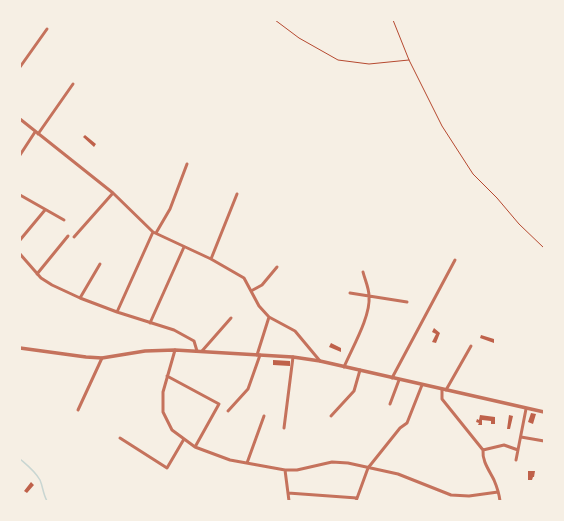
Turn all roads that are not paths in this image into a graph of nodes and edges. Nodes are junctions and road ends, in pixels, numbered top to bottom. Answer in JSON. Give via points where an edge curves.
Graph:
{"nodes":[{"id":1,"x":47,"y":29,"type":"dead end"},
{"id":2,"x":20,"y":67,"type":"edge"},
{"id":3,"x":73,"y":84,"type":"dead end"},
{"id":4,"x":20,"y":119,"type":"edge"},
{"id":5,"x":36,"y":133,"type":"junction"},
{"id":6,"x":20,"y":155,"type":"edge"},
{"id":7,"x":187,"y":164,"type":"dead end"},
{"id":8,"x":113,"y":193,"type":"junction"},
{"id":9,"x":237,"y":194,"type":"dead end"},
{"id":10,"x":20,"y":195,"type":"edge"},
{"id":11,"x":45,"y":210,"type":"junction"},
{"id":12,"x":64,"y":220,"type":"dead end"},
{"id":13,"x":155,"y":233,"type":"junction"},
{"id":14,"x":68,"y":236,"type":"dead end"},
{"id":15,"x":74,"y":237,"type":"dead end"},
{"id":16,"x":20,"y":240,"type":"edge"},
{"id":17,"x":184,"y":247,"type":"junction"},
{"id":18,"x":20,"y":254,"type":"edge"},
{"id":19,"x":211,"y":259,"type":"junction"},
{"id":20,"x":456,"y":260,"type":"dead end"},
{"id":21,"x":100,"y":264,"type":"dead end"},
{"id":22,"x":277,"y":267,"type":"dead end"},
{"id":23,"x":363,"y":272,"type":"dead end"},
{"id":24,"x":38,"y":274,"type":"junction"},
{"id":25,"x":251,"y":291,"type":"junction"},
{"id":26,"x":350,"y":293,"type":"dead end"},
{"id":27,"x":369,"y":296,"type":"junction"},
{"id":28,"x":80,"y":298,"type":"junction"},
{"id":29,"x":407,"y":302,"type":"dead end"},
{"id":30,"x":116,"y":312,"type":"junction"},
{"id":31,"x":269,"y":317,"type":"junction"},
{"id":32,"x":231,"y":318,"type":"dead end"},
{"id":33,"x":150,"y":323,"type":"junction"},
{"id":34,"x":471,"y":346,"type":"dead end"},
{"id":35,"x":20,"y":348,"type":"edge"},
{"id":36,"x":175,"y":350,"type":"junction"},
{"id":37,"x":197,"y":351,"type":"junction"},
{"id":38,"x":202,"y":351,"type":"junction"},
{"id":39,"x":258,"y":355,"type":"junction"},
{"id":40,"x":293,"y":357,"type":"junction"},
{"id":41,"x":102,"y":358,"type":"junction"},
{"id":42,"x":320,"y":361,"type":"junction"},
{"id":43,"x":344,"y":366,"type":"junction"},
{"id":44,"x":360,"y":370,"type":"junction"},
{"id":45,"x":168,"y":376,"type":"junction"},
{"id":46,"x":392,"y":378,"type":"junction"},
{"id":47,"x":399,"y":380,"type":"junction"},
{"id":48,"x":422,"y":385,"type":"junction"},
{"id":49,"x":444,"y":390,"type":"junction"},
{"id":50,"x":390,"y":404,"type":"dead end"},
{"id":51,"x":526,"y":409,"type":"junction"},
{"id":52,"x":78,"y":410,"type":"dead end"},
{"id":53,"x":228,"y":411,"type":"dead end"},
{"id":54,"x":544,"y":412,"type":"edge"},
{"id":55,"x":264,"y":416,"type":"dead end"},
{"id":56,"x":331,"y":416,"type":"dead end"},
{"id":57,"x":284,"y":428,"type":"dead end"},
{"id":58,"x":521,"y":437,"type":"junction"},
{"id":59,"x":120,"y":438,"type":"dead end"},
{"id":60,"x":184,"y":439,"type":"junction"},
{"id":61,"x":544,"y":441,"type":"edge"},
{"id":62,"x":195,"y":447,"type":"junction"},
{"id":63,"x":483,"y":450,"type":"junction"},
{"id":64,"x":518,"y":450,"type":"junction"},
{"id":65,"x":516,"y":460,"type":"dead end"},
{"id":66,"x":247,"y":463,"type":"junction"},
{"id":67,"x":368,"y":468,"type":"junction"},
{"id":68,"x":285,"y":470,"type":"junction"},
{"id":69,"x":498,"y":492,"type":"junction"},
{"id":70,"x":288,"y":493,"type":"junction"},
{"id":71,"x":469,"y":496,"type":"junction"},
{"id":72,"x":357,"y":500,"type":"edge"},
{"id":73,"x":289,"y":501,"type":"edge"},
{"id":74,"x":468,"y":501,"type":"edge"},
{"id":75,"x":500,"y":501,"type":"edge"}],
"edges":[{"from":1,"to":2,"type":"street"},
{"from":3,"to":5,"type":"street"},
{"from":4,"to":5,"type":"street"},
{"from":5,"to":6,"type":"street"},
{"from":5,"to":8,"type":"street"},
{"from":7,"to":13,"type":"street","via":[[170,209]]},
{"from":8,"to":13,"type":"street"},
{"from":8,"to":15,"type":"street"},
{"from":9,"to":19,"type":"street"},
{"from":10,"to":11,"type":"street"},
{"from":11,"to":12,"type":"street"},
{"from":11,"to":16,"type":"street"},
{"from":13,"to":17,"type":"street"},
{"from":13,"to":30,"type":"street"},
{"from":14,"to":24,"type":"street"},
{"from":17,"to":19,"type":"street"},
{"from":17,"to":33,"type":"street"},
{"from":18,"to":24,"type":"street"},
{"from":19,"to":25,"type":"street","via":[[244,278]]},
{"from":20,"to":46,"type":"street"},
{"from":21,"to":28,"type":"street"},
{"from":22,"to":25,"type":"street","via":[[262,285]]},
{"from":23,"to":27,"type":"street"},
{"from":24,"to":28,"type":"street","via":[[52,285]]},
{"from":25,"to":31,"type":"street"},
{"from":26,"to":27,"type":"street"},
{"from":27,"to":29,"type":"street"},
{"from":27,"to":43,"type":"street","via":[[366,316]]},
{"from":28,"to":30,"type":"street"},
{"from":30,"to":33,"type":"street"},
{"from":31,"to":39,"type":"street"},
{"from":31,"to":42,"type":"street","via":[[295,330]]},
{"from":32,"to":38,"type":"street"},
{"from":33,"to":37,"type":"street","via":[[174,330],[194,341]]},
{"from":34,"to":49,"type":"street"},
{"from":35,"to":41,"type":"street"},
{"from":36,"to":37,"type":"street"},
{"from":36,"to":41,"type":"street","via":[[145,351]]},
{"from":36,"to":45,"type":"street"},
{"from":37,"to":38,"type":"street"},
{"from":38,"to":39,"type":"street"},
{"from":39,"to":40,"type":"street"},
{"from":39,"to":53,"type":"street","via":[[248,389]]},
{"from":40,"to":42,"type":"street"},
{"from":40,"to":57,"type":"street"},
{"from":41,"to":52,"type":"street"},
{"from":42,"to":43,"type":"street"},
{"from":43,"to":44,"type":"street"},
{"from":44,"to":46,"type":"street"},
{"from":44,"to":56,"type":"street","via":[[354,391]]},
{"from":45,"to":60,"type":"street","via":[[163,392],[164,412],[172,430]]},
{"from":45,"to":62,"type":"street","via":[[218,404]]},
{"from":46,"to":47,"type":"street"},
{"from":47,"to":48,"type":"street"},
{"from":47,"to":50,"type":"street"},
{"from":48,"to":49,"type":"street"},
{"from":48,"to":67,"type":"street","via":[[407,423],[400,428]]},
{"from":49,"to":51,"type":"street"},
{"from":49,"to":63,"type":"street","via":[[442,399]]},
{"from":51,"to":54,"type":"street"},
{"from":51,"to":58,"type":"street"},
{"from":55,"to":66,"type":"street"},
{"from":58,"to":61,"type":"street"},
{"from":58,"to":64,"type":"street"},
{"from":59,"to":60,"type":"street","via":[[166,468]]},
{"from":60,"to":62,"type":"street"},
{"from":62,"to":66,"type":"street","via":[[230,460]]},
{"from":63,"to":64,"type":"street","via":[[504,445]]},
{"from":63,"to":69,"type":"street","via":[[482,457]]},
{"from":64,"to":65,"type":"street"},
{"from":66,"to":68,"type":"street"},
{"from":67,"to":68,"type":"street","via":[[332,462],[297,470]]},
{"from":67,"to":71,"type":"street","via":[[398,474],[450,494]]},
{"from":67,"to":72,"type":"street"},
{"from":68,"to":70,"type":"street"},
{"from":69,"to":71,"type":"street"},
{"from":69,"to":75,"type":"street"},
{"from":70,"to":72,"type":"street"},
{"from":70,"to":73,"type":"street"},
{"from":71,"to":74,"type":"street"}]}
